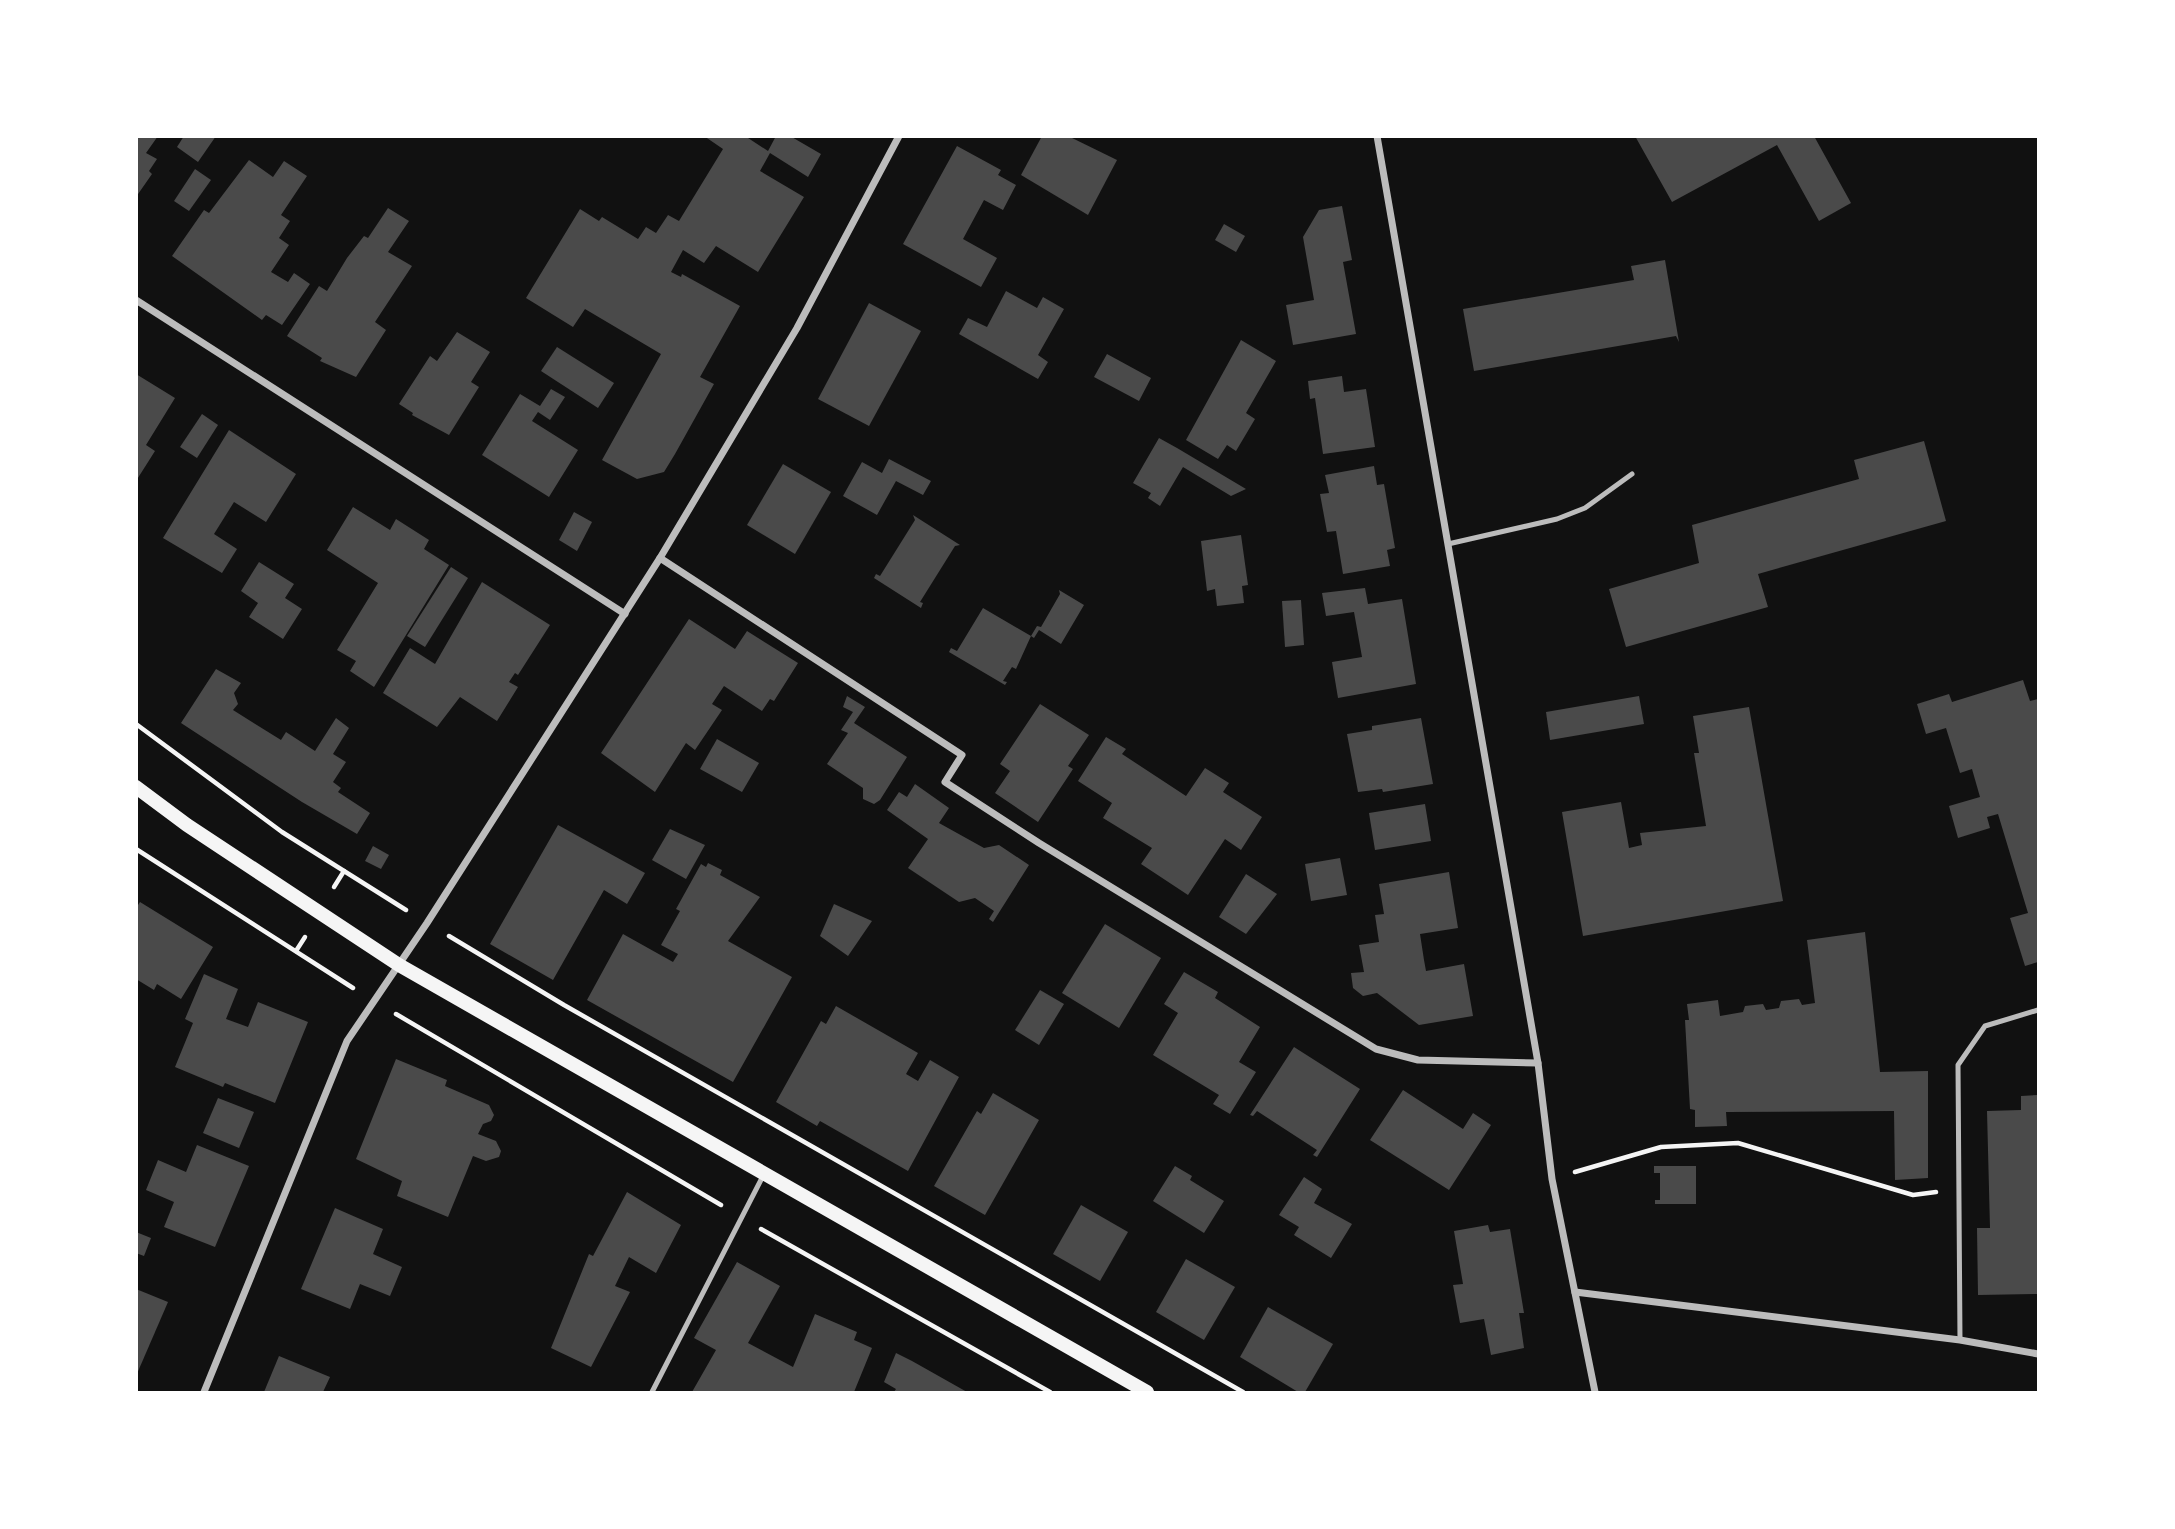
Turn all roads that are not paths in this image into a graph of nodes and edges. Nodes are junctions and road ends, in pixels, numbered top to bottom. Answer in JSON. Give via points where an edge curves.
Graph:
{"nodes":[{"id":1,"x":899,"y":136,"type":"edge"},
{"id":2,"x":1377,"y":136,"type":"edge"},
{"id":3,"x":136,"y":300,"type":"edge"},
{"id":4,"x":1632,"y":474,"type":"dead end"},
{"id":5,"x":1448,"y":544,"type":"junction"},
{"id":6,"x":660,"y":558,"type":"junction"},
{"id":7,"x":625,"y":614,"type":"junction"},
{"id":8,"x":136,"y":787,"type":"edge"},
{"id":9,"x":399,"y":965,"type":"junction"},
{"id":10,"x":2039,"y":1010,"type":"edge"},
{"id":11,"x":1538,"y":1063,"type":"junction"},
{"id":12,"x":764,"y":1174,"type":"junction"},
{"id":13,"x":1575,"y":1292,"type":"junction"},
{"id":14,"x":1960,"y":1340,"type":"junction"},
{"id":15,"x":2039,"y":1353,"type":"edge"},
{"id":16,"x":204,"y":1392,"type":"edge"},
{"id":17,"x":652,"y":1392,"type":"edge"},
{"id":18,"x":1147,"y":1392,"type":"edge"},
{"id":19,"x":1595,"y":1392,"type":"edge"}],
"edges":[{"from":1,"to":6,"type":"street","via":[[797,328]]},
{"from":2,"to":5,"type":"street"},
{"from":3,"to":7,"type":"street"},
{"from":4,"to":5,"type":"lane","via":[[1585,508],[1557,519]]},
{"from":5,"to":11,"type":"street"},
{"from":6,"to":7,"type":"street"},
{"from":6,"to":11,"type":"street","via":[[962,755],[945,782],[1376,1049],[1418,1059]]},
{"from":7,"to":9,"type":"street"},
{"from":8,"to":9,"type":"main road"},
{"from":9,"to":12,"type":"main road"},
{"from":9,"to":16,"type":"street","via":[[347,1041]]},
{"from":10,"to":14,"type":"lane","via":[[1985,1026],[1958,1065]]},
{"from":11,"to":13,"type":"street","via":[[1552,1179]]},
{"from":12,"to":17,"type":"lane"},
{"from":12,"to":18,"type":"main road"},
{"from":13,"to":14,"type":"street"},
{"from":13,"to":19,"type":"street"},
{"from":14,"to":15,"type":"street"}]}
